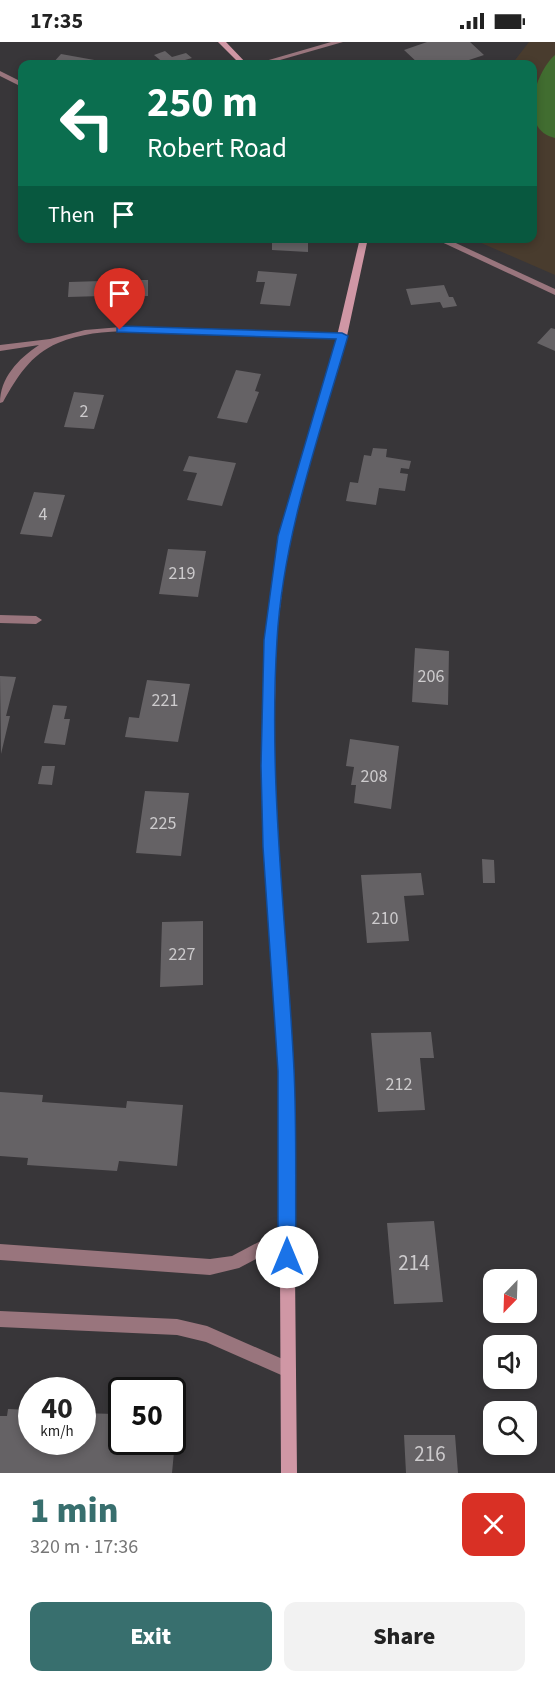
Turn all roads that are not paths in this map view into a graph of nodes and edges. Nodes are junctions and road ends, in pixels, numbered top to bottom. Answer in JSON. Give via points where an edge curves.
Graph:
{"nodes":[{"id":1,"x":222,"y":42,"type":"edge"},
{"id":2,"x":339,"y":42,"type":"edge"},
{"id":3,"x":240,"y":60,"type":"edge"},
{"id":4,"x":274,"y":60,"type":"edge"},
{"id":5,"x":0,"y":74,"type":"edge"},
{"id":6,"x":18,"y":83,"type":"edge"},
{"id":7,"x":363,"y":243,"type":"edge"},
{"id":8,"x":448,"y":243,"type":"edge"},
{"id":9,"x":555,"y":292,"type":"edge"},
{"id":10,"x":342,"y":336,"type":"junction"},
{"id":11,"x":57,"y":340,"type":"junction"},
{"id":12,"x":0,"y":348,"type":"edge"},
{"id":13,"x":0,"y":400,"type":"edge"},
{"id":14,"x":0,"y":619,"type":"edge"},
{"id":15,"x":36,"y":620,"type":"dead end"},
{"id":16,"x":287,"y":1235,"type":"junction"},
{"id":17,"x":0,"y":1252,"type":"edge"},
{"id":18,"x":0,"y":1319,"type":"edge"},
{"id":19,"x":288,"y":1370,"type":"junction"},
{"id":20,"x":289,"y":1473,"type":"edge"}],
"edges":[{"from":1,"to":3,"type":"main road"},
{"from":2,"to":4,"type":"street"},
{"from":5,"to":6,"type":"street"},
{"from":7,"to":10,"type":"main road"},
{"from":8,"to":9,"type":"street"},
{"from":10,"to":11,"type":"street","via":[[120,330]]},
{"from":10,"to":16,"type":"main road","via":[[284,536],[270,640],[268,778],[286,1071]]},
{"from":11,"to":12,"type":"street"},
{"from":11,"to":13,"type":"street","via":[[17,366]]},
{"from":14,"to":15,"type":"street"},
{"from":16,"to":17,"type":"street","via":[[234,1263],[210,1267]]},
{"from":16,"to":19,"type":"main road"},
{"from":18,"to":19,"type":"street","via":[[177,1327],[207,1334]]},
{"from":19,"to":20,"type":"main road"}]}
